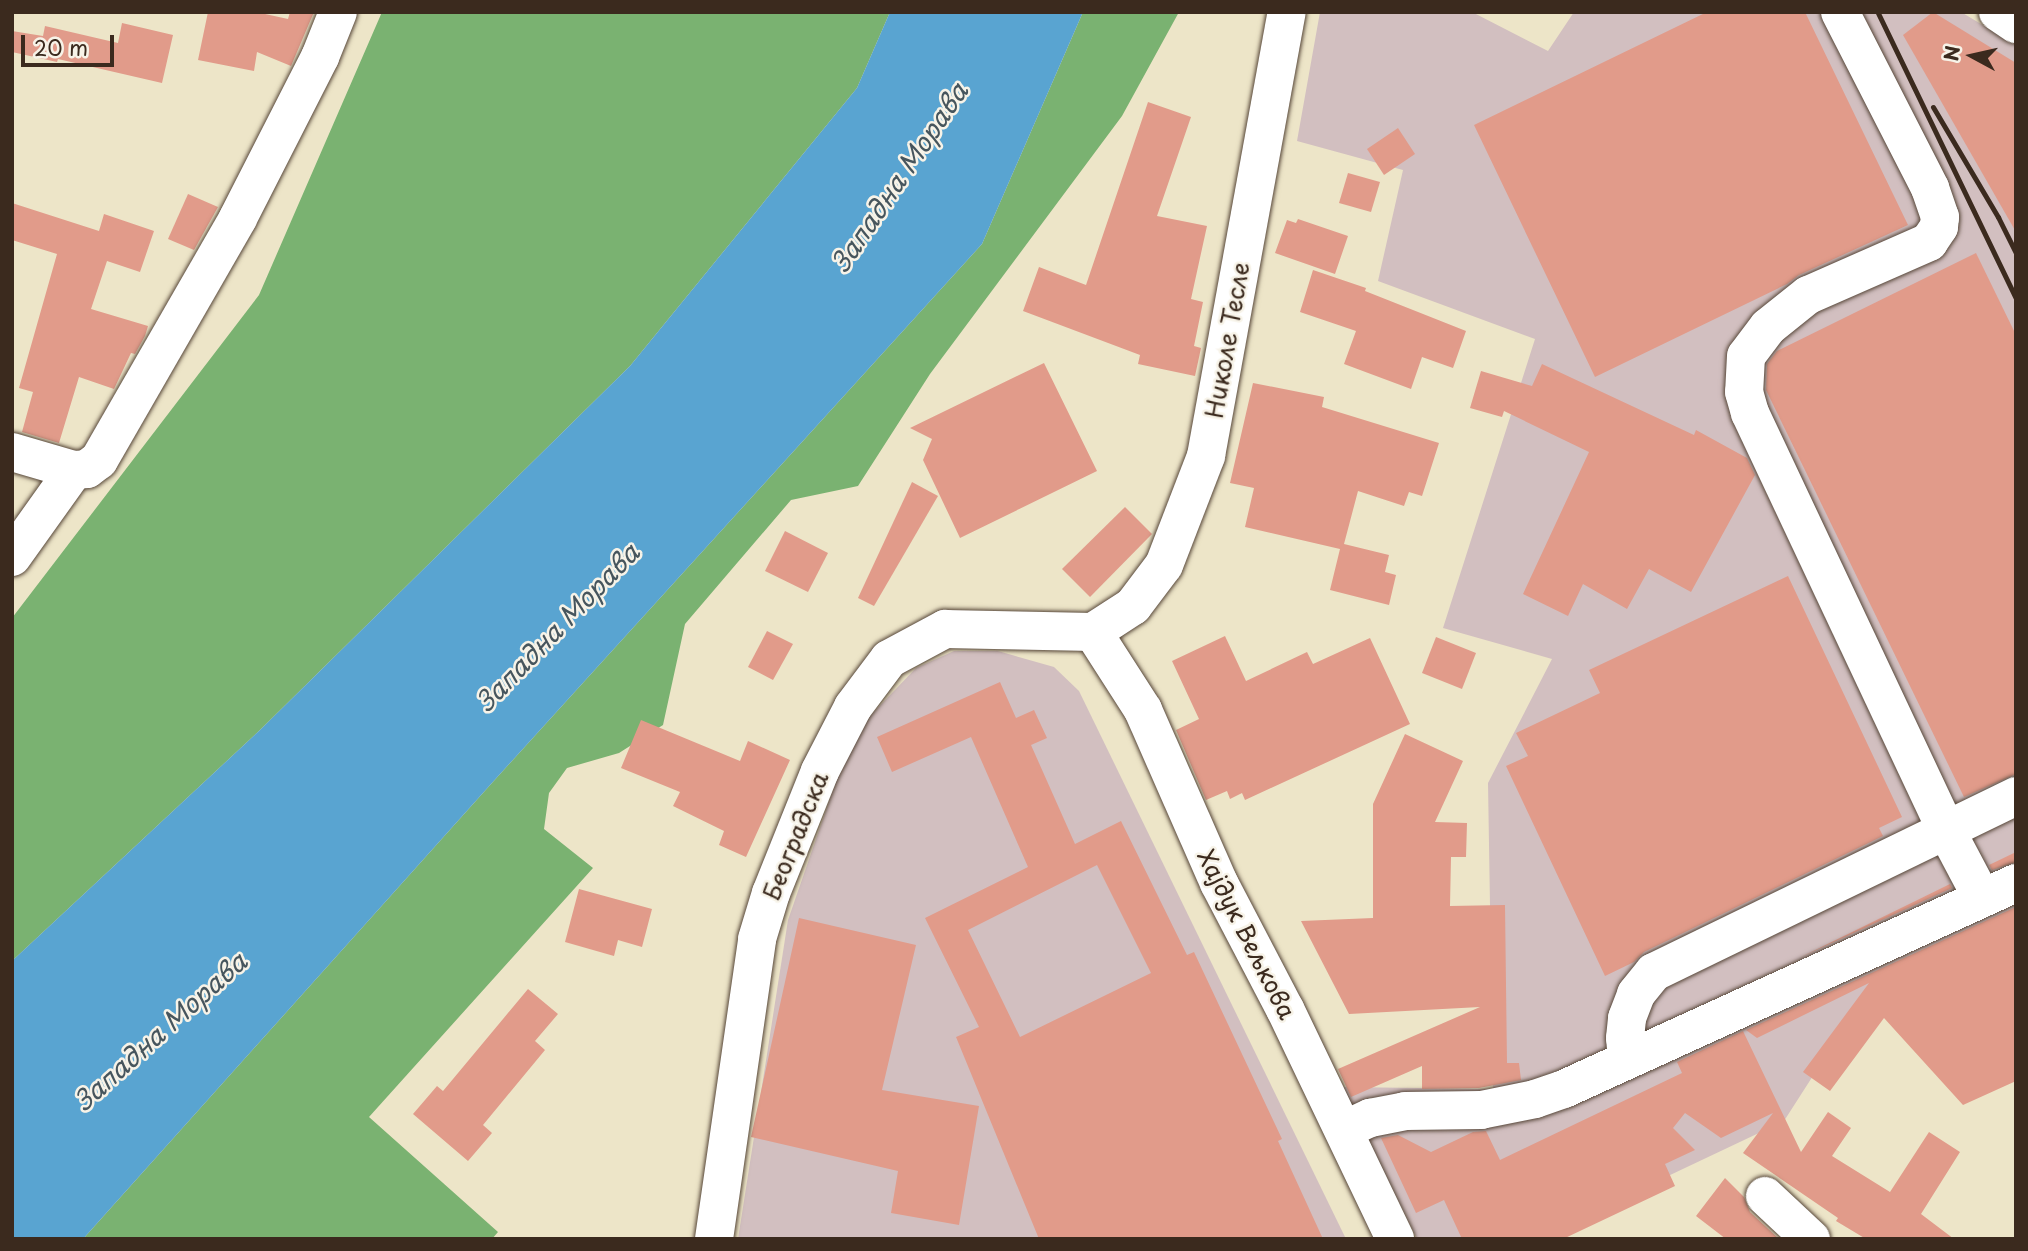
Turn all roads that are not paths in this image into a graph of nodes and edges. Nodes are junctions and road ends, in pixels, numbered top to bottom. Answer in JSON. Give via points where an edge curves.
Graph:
{"nodes":[{"id":1,"x":338,"y":12,"type":"edge"},
{"id":2,"x":1287,"y":12,"type":"edge"},
{"id":3,"x":1840,"y":12,"type":"edge"},
{"id":4,"x":1998,"y":12,"type":"edge"},
{"id":5,"x":2016,"y":23,"type":"edge"},
{"id":6,"x":12,"y":452,"type":"edge"},
{"id":7,"x":74,"y":470,"type":"junction"},
{"id":8,"x":12,"y":557,"type":"edge"},
{"id":9,"x":1093,"y":632,"type":"junction"},
{"id":10,"x":2016,"y":796,"type":"edge"},
{"id":11,"x":1946,"y":830,"type":"junction"},
{"id":12,"x":2016,"y":883,"type":"edge"},
{"id":13,"x":1982,"y":898,"type":"junction"},
{"id":14,"x":1627,"y":1060,"type":"junction"},
{"id":15,"x":1344,"y":1130,"type":"junction"},
{"id":16,"x":1765,"y":1196,"type":"dead end"},
{"id":17,"x":714,"y":1239,"type":"edge"},
{"id":18,"x":1395,"y":1239,"type":"edge"},
{"id":19,"x":1811,"y":1239,"type":"edge"}],
"edges":[{"from":1,"to":7,"type":"street","via":[[238,218],[99,460],[87,469]]},
{"from":2,"to":9,"type":"street","name":"Николе Тесле","via":[[1206,456],[1164,565],[1133,606]]},
{"from":3,"to":11,"type":"street","via":[[1930,188],[1939,228],[1929,242],[1808,296],[1768,327],[1746,356],[1744,392]]},
{"from":4,"to":5,"type":"street"},
{"from":6,"to":7,"type":"street"},
{"from":7,"to":8,"type":"street"},
{"from":9,"to":15,"type":"street","name":"Хајдук Вељкова","via":[[1143,710],[1219,883]]},
{"from":9,"to":17,"type":"street","name":"Београдска","via":[[945,629],[889,659],[853,707],[820,771],[757,939]]},
{"from":10,"to":11,"type":"street"},
{"from":11,"to":13,"type":"street"},
{"from":11,"to":14,"type":"street","via":[[1654,972],[1636,994],[1627,1018]]},
{"from":12,"to":13,"type":"street"},
{"from":13,"to":14,"type":"street"},
{"from":14,"to":15,"type":"street","via":[[1535,1099],[1481,1110],[1405,1111],[1370,1118]]},
{"from":15,"to":18,"type":"street","name":"Хајдук Вељкова"},
{"from":16,"to":19,"type":"street"}]}
